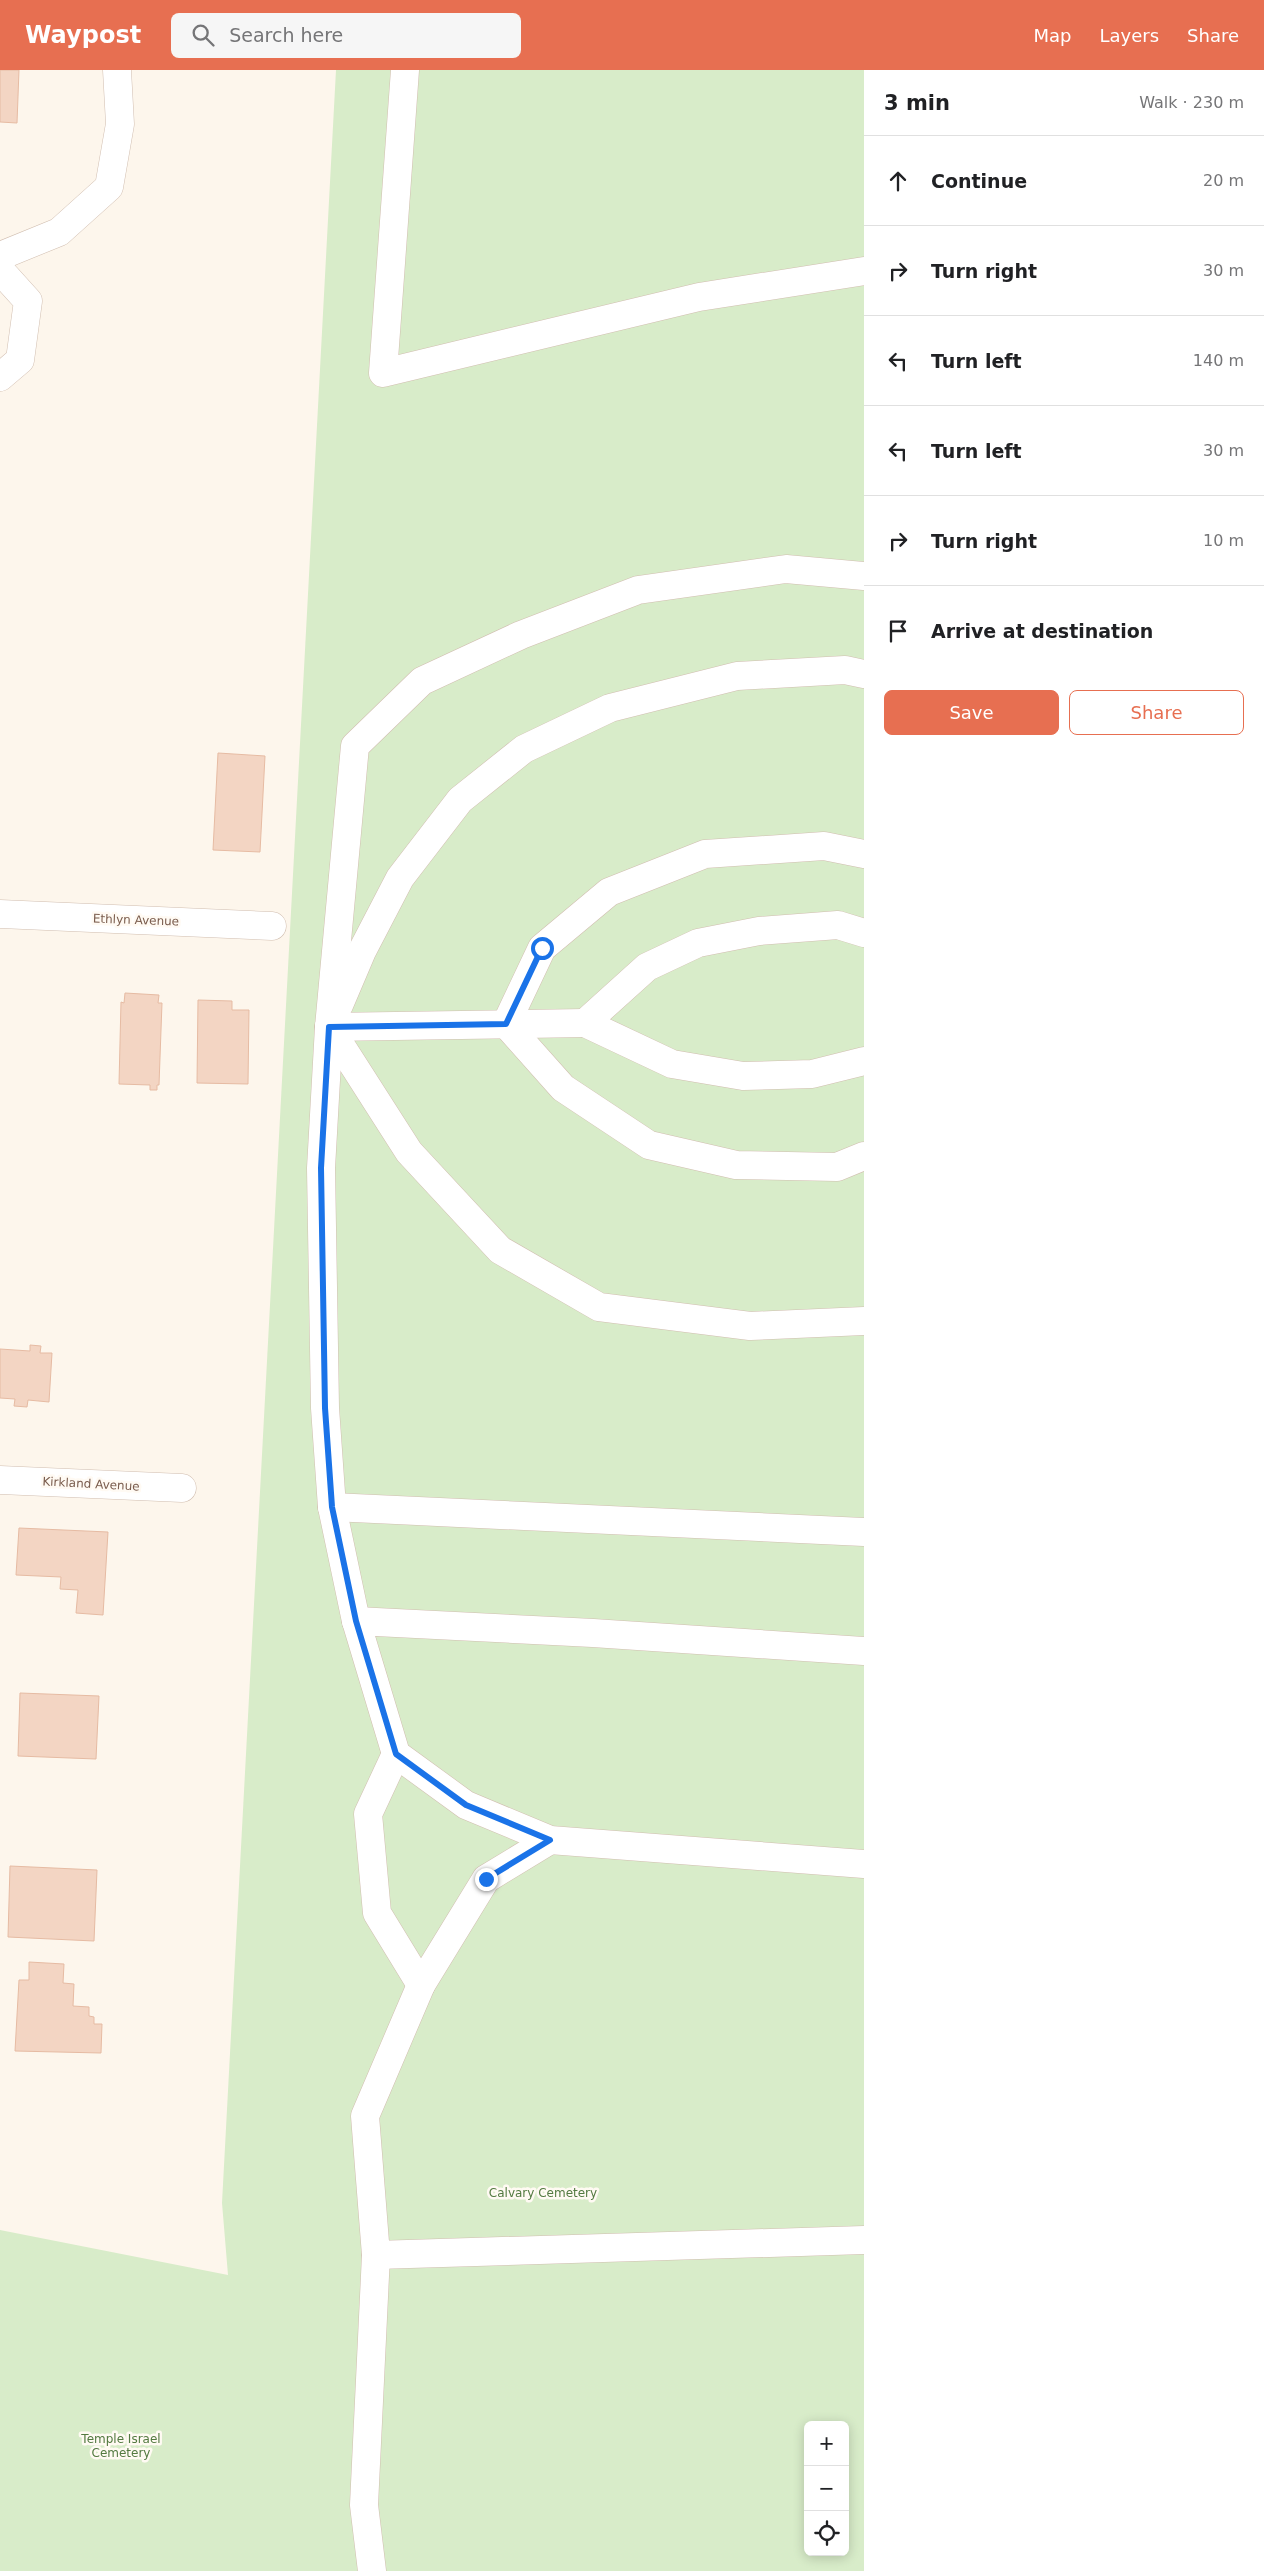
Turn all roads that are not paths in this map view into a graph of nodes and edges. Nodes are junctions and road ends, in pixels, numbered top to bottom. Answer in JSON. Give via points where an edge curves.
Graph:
{"nodes":[{"id":1,"x":117,"y":70,"type":"edge"},
{"id":2,"x":405,"y":70,"type":"edge"},
{"id":3,"x":0,"y":256,"type":"edge"},
{"id":4,"x":0,"y":270,"type":"edge"},
{"id":5,"x":864,"y":271,"type":"edge"},
{"id":6,"x":0,"y":377,"type":"edge"},
{"id":7,"x":864,"y":576,"type":"edge"},
{"id":8,"x":864,"y":674,"type":"edge"},
{"id":9,"x":864,"y":854,"type":"edge"},
{"id":10,"x":0,"y":914,"type":"edge"},
{"id":11,"x":272,"y":926,"type":"dead end"},
{"id":12,"x":864,"y":933,"type":"edge"},
{"id":13,"x":585,"y":1023,"type":"junction"},
{"id":14,"x":506,"y":1024,"type":"junction"},
{"id":15,"x":329,"y":1027,"type":"junction"},
{"id":16,"x":864,"y":1061,"type":"edge"},
{"id":17,"x":864,"y":1156,"type":"edge"},
{"id":18,"x":864,"y":1321,"type":"edge"},
{"id":19,"x":0,"y":1480,"type":"edge"},
{"id":20,"x":182,"y":1488,"type":"dead end"},
{"id":21,"x":332,"y":1507,"type":"junction"},
{"id":22,"x":864,"y":1532,"type":"edge"},
{"id":23,"x":356,"y":1621,"type":"junction"},
{"id":24,"x":864,"y":1651,"type":"edge"},
{"id":25,"x":396,"y":1754,"type":"junction"},
{"id":26,"x":550,"y":1840,"type":"junction"},
{"id":27,"x":864,"y":1864,"type":"edge"},
{"id":28,"x":421,"y":1985,"type":"junction"},
{"id":29,"x":864,"y":2240,"type":"edge"},
{"id":30,"x":376,"y":2255,"type":"junction"},
{"id":31,"x":372,"y":2571,"type":"edge"}],
"edges":[{"from":1,"to":3,"type":"street","via":[[120,124],[109,187],[59,232]]},
{"from":2,"to":5,"type":"street","via":[[383,373],[698,297]]},
{"from":4,"to":6,"type":"street","via":[[28,301],[20,360]]},
{"from":7,"to":15,"type":"street","via":[[786,569],[638,590],[521,635],[422,681],[355,746]]},
{"from":8,"to":15,"type":"street","via":[[845,670],[737,676],[610,708],[524,749],[460,800],[400,878],[362,951]]},
{"from":9,"to":14,"type":"street","via":[[824,846],[705,854],[609,892],[542,948]]},
{"from":10,"to":11,"type":"street","name":"Ethlyn Avenue"},
{"from":12,"to":13,"type":"street","via":[[838,925],[759,931],[698,943],[648,966]]},
{"from":13,"to":14,"type":"street"},
{"from":13,"to":16,"type":"street","via":[[672,1064],[743,1076],[812,1074]]},
{"from":14,"to":15,"type":"street"},
{"from":14,"to":17,"type":"street","via":[[563,1088],[649,1145],[736,1165],[836,1167]]},
{"from":15,"to":18,"type":"street","via":[[409,1152],[500,1250],[599,1307],[750,1326]]},
{"from":15,"to":21,"type":"street","via":[[321,1168],[325,1408]]},
{"from":19,"to":20,"type":"street","name":"Kirkland Avenue"},
{"from":21,"to":22,"type":"street"},
{"from":21,"to":23,"type":"street"},
{"from":23,"to":24,"type":"street"},
{"from":23,"to":25,"type":"street"},
{"from":25,"to":26,"type":"street","via":[[466,1805]]},
{"from":25,"to":28,"type":"street","via":[[368,1814],[377,1913]]},
{"from":26,"to":27,"type":"street"},
{"from":26,"to":28,"type":"street","via":[[486,1879]]},
{"from":28,"to":30,"type":"street","via":[[366,2116]]},
{"from":29,"to":30,"type":"street"},
{"from":30,"to":31,"type":"street","via":[[364,2505]]}]}
